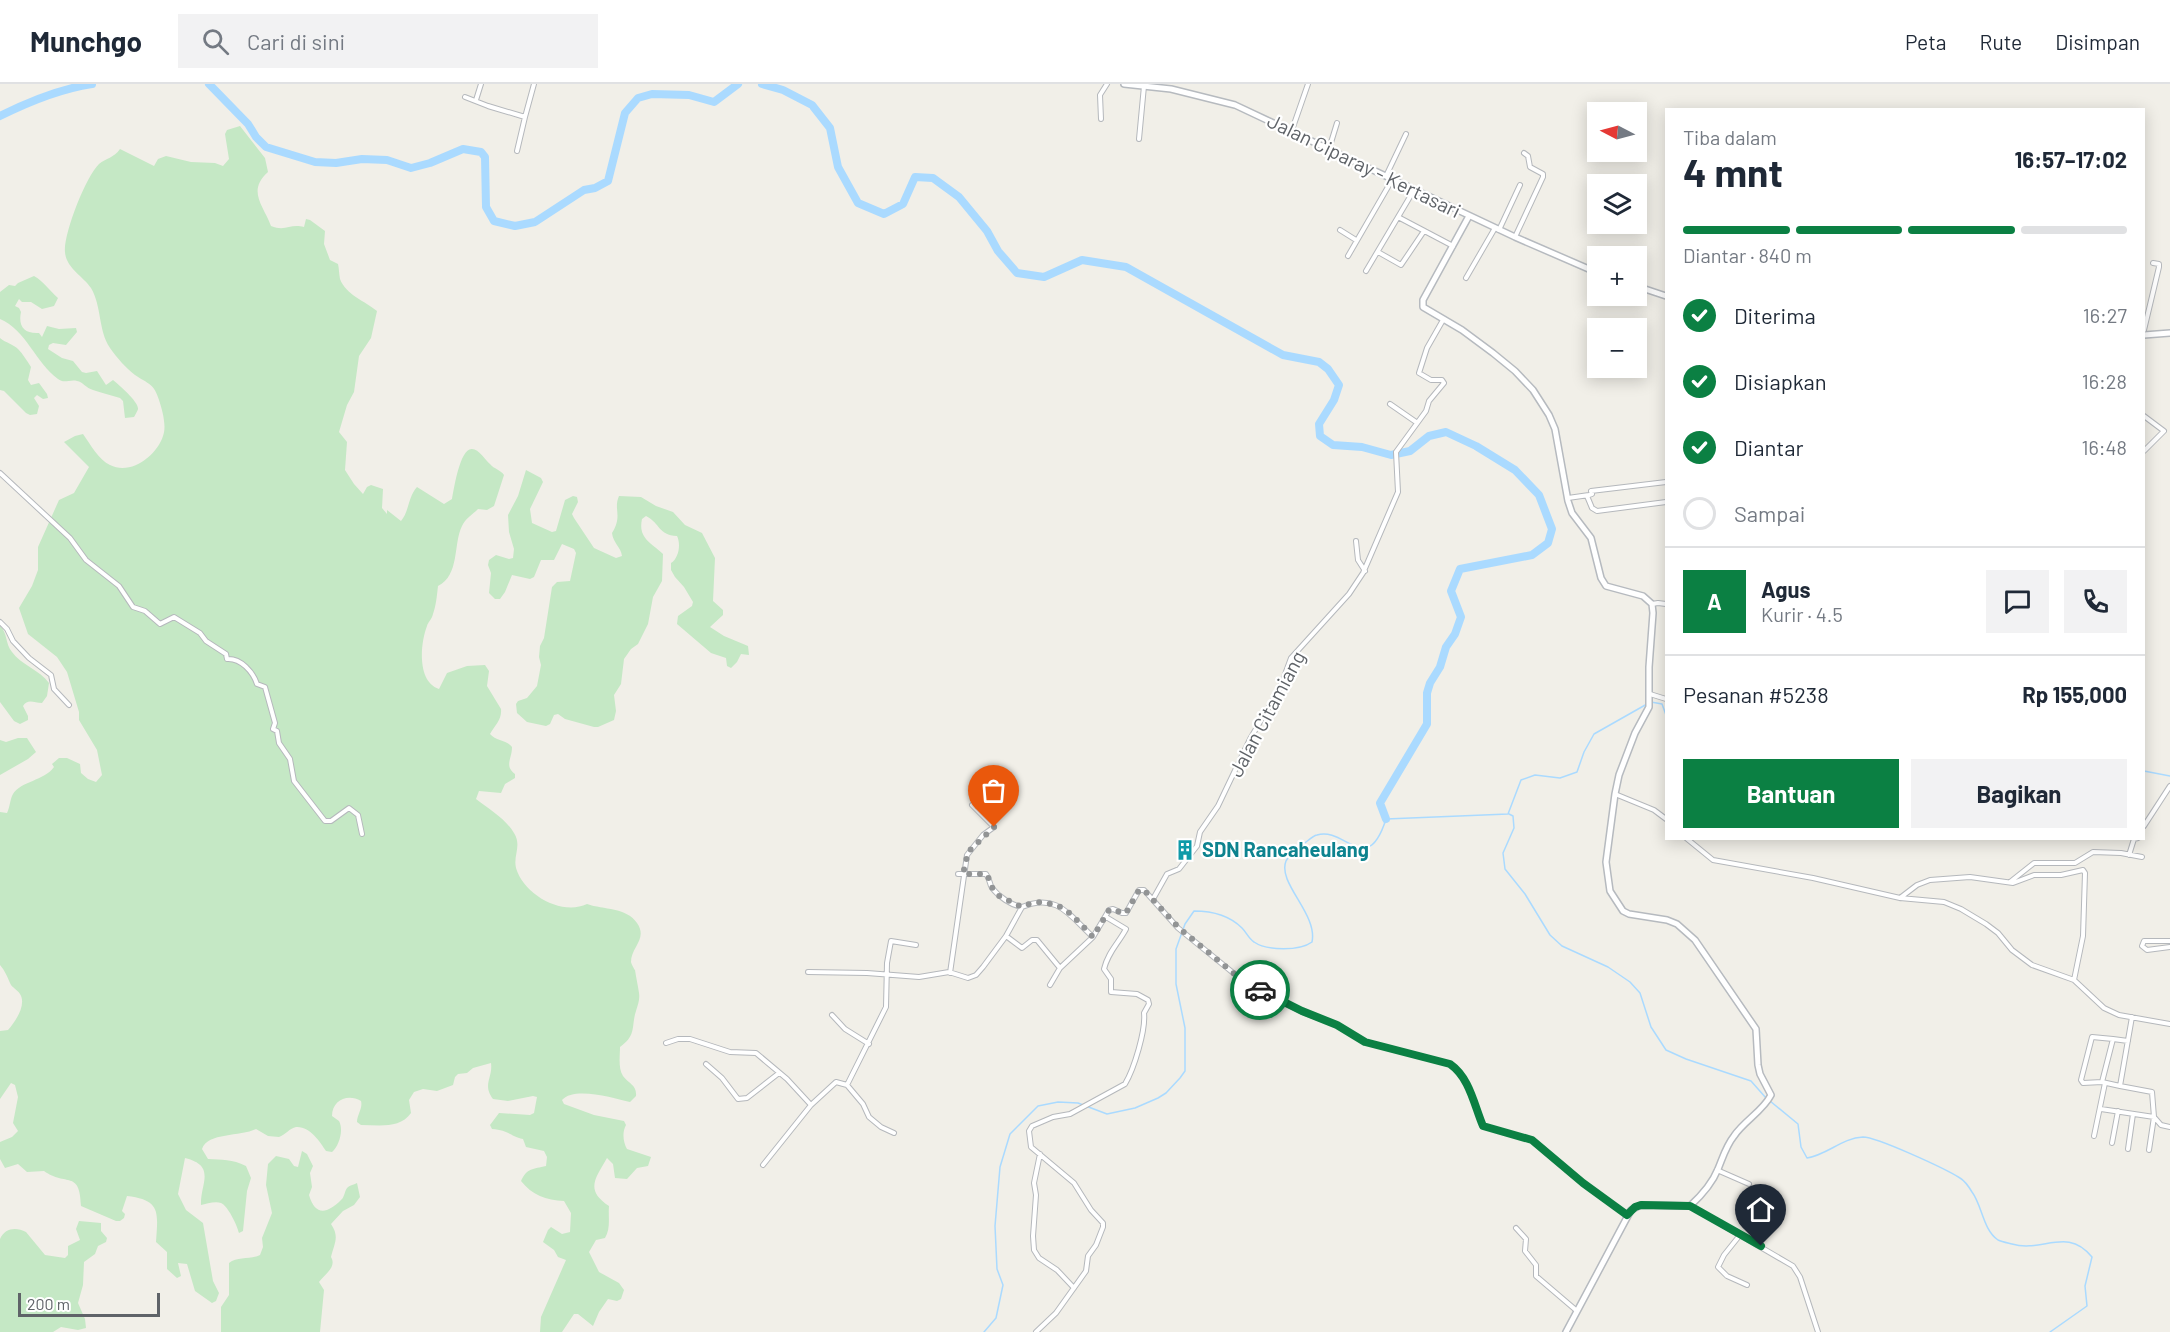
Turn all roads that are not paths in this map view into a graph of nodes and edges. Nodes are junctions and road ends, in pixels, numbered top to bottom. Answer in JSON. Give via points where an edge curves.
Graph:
{"nodes":[{"id":1,"x":481,"y":84,"type":"edge"},
{"id":2,"x":534,"y":84,"type":"edge"},
{"id":3,"x":1107,"y":84,"type":"edge"},
{"id":4,"x":1124,"y":84,"type":"edge"},
{"id":5,"x":1308,"y":84,"type":"edge"},
{"id":6,"x":1144,"y":86,"type":"edge"},
{"id":7,"x":1172,"y":86,"type":"edge"},
{"id":8,"x":465,"y":97,"type":"dead end"},
{"id":9,"x":476,"y":100,"type":"junction"},
{"id":10,"x":525,"y":117,"type":"junction"},
{"id":11,"x":1101,"y":119,"type":"dead end"},
{"id":12,"x":1337,"y":123,"type":"dead end"},
{"id":13,"x":1292,"y":130,"type":"junction"},
{"id":14,"x":1406,"y":134,"type":"dead end"},
{"id":15,"x":1138,"y":139,"type":"dead end"},
{"id":16,"x":1329,"y":149,"type":"junction"},
{"id":17,"x":517,"y":151,"type":"dead end"},
{"id":18,"x":1524,"y":153,"type":"dead end"},
{"id":19,"x":1386,"y":176,"type":"junction"},
{"id":20,"x":1392,"y":180,"type":"junction"},
{"id":21,"x":1520,"y":185,"type":"dead end"},
{"id":22,"x":1414,"y":190,"type":"junction"},
{"id":23,"x":1469,"y":216,"type":"junction"},
{"id":24,"x":1398,"y":217,"type":"junction"},
{"id":25,"x":1497,"y":229,"type":"junction"},
{"id":26,"x":1340,"y":230,"type":"dead end"},
{"id":27,"x":1424,"y":231,"type":"junction"},
{"id":28,"x":1515,"y":237,"type":"junction"},
{"id":29,"x":1356,"y":240,"type":"junction"},
{"id":30,"x":1453,"y":246,"type":"junction"},
{"id":31,"x":1378,"y":252,"type":"junction"},
{"id":32,"x":1348,"y":256,"type":"dead end"},
{"id":33,"x":2153,"y":263,"type":"dead end"},
{"id":34,"x":1587,"y":268,"type":"edge"},
{"id":35,"x":1366,"y":271,"type":"dead end"},
{"id":36,"x":1466,"y":278,"type":"dead end"},
{"id":37,"x":1647,"y":290,"type":"edge"},
{"id":38,"x":1665,"y":296,"type":"edge"},
{"id":39,"x":1443,"y":320,"type":"junction"},
{"id":40,"x":2145,"y":326,"type":"edge"},
{"id":41,"x":2170,"y":333,"type":"edge"},
{"id":42,"x":2145,"y":335,"type":"edge"},
{"id":43,"x":1390,"y":404,"type":"dead end"},
{"id":44,"x":2145,"y":417,"type":"edge"},
{"id":45,"x":1416,"y":422,"type":"junction"},
{"id":46,"x":2145,"y":450,"type":"edge"},
{"id":47,"x":0,"y":473,"type":"edge"},
{"id":48,"x":1665,"y":482,"type":"edge"},
{"id":49,"x":1587,"y":496,"type":"junction"},
{"id":50,"x":1567,"y":498,"type":"junction"},
{"id":51,"x":1665,"y":502,"type":"edge"},
{"id":52,"x":1356,"y":541,"type":"dead end"},
{"id":53,"x":1365,"y":571,"type":"junction"},
{"id":54,"x":1652,"y":604,"type":"junction"},
{"id":55,"x":1665,"y":604,"type":"edge"},
{"id":56,"x":0,"y":622,"type":"edge"},
{"id":57,"x":1650,"y":696,"type":"junction"},
{"id":58,"x":1665,"y":699,"type":"edge"},
{"id":59,"x":69,"y":705,"type":"dead end"},
{"id":60,"x":2170,"y":786,"type":"edge"},
{"id":61,"x":1615,"y":794,"type":"junction"},
{"id":62,"x":972,"y":805,"type":"dead end"},
{"id":63,"x":1665,"y":818,"type":"edge"},
{"id":64,"x":2145,"y":824,"type":"edge"},
{"id":65,"x":362,"y":834,"type":"dead end"},
{"id":66,"x":1688,"y":840,"type":"edge"},
{"id":67,"x":2133,"y":840,"type":"edge"},
{"id":68,"x":2129,"y":855,"type":"junction"},
{"id":69,"x":2142,"y":857,"type":"dead end"},
{"id":70,"x":960,"y":874,"type":"junction"},
{"id":71,"x":2009,"y":883,"type":"junction"},
{"id":72,"x":1900,"y":898,"type":"junction"},
{"id":73,"x":1153,"y":899,"type":"junction"},
{"id":74,"x":1022,"y":907,"type":"junction"},
{"id":75,"x":1106,"y":917,"type":"junction"},
{"id":76,"x":1006,"y":936,"type":"junction"},
{"id":77,"x":1093,"y":937,"type":"junction"},
{"id":78,"x":2170,"y":941,"type":"edge"},
{"id":79,"x":916,"y":945,"type":"dead end"},
{"id":80,"x":2170,"y":947,"type":"edge"},
{"id":81,"x":1060,"y":968,"type":"junction"},
{"id":82,"x":808,"y":972,"type":"dead end"},
{"id":83,"x":950,"y":973,"type":"junction"},
{"id":84,"x":887,"y":975,"type":"junction"},
{"id":85,"x":2074,"y":980,"type":"junction"},
{"id":86,"x":1050,"y":985,"type":"dead end"},
{"id":87,"x":832,"y":1015,"type":"dead end"},
{"id":88,"x":2132,"y":1017,"type":"junction"},
{"id":89,"x":2170,"y":1024,"type":"edge"},
{"id":90,"x":2113,"y":1039,"type":"junction"},
{"id":91,"x":2128,"y":1041,"type":"junction"},
{"id":92,"x":666,"y":1043,"type":"dead end"},
{"id":93,"x":868,"y":1044,"type":"junction"},
{"id":94,"x":706,"y":1064,"type":"dead end"},
{"id":95,"x":779,"y":1073,"type":"junction"},
{"id":96,"x":2104,"y":1082,"type":"junction"},
{"id":97,"x":847,"y":1085,"type":"junction"},
{"id":98,"x":2120,"y":1086,"type":"junction"},
{"id":99,"x":812,"y":1105,"type":"junction"},
{"id":100,"x":2100,"y":1109,"type":"junction"},
{"id":101,"x":2118,"y":1112,"type":"junction"},
{"id":102,"x":2133,"y":1114,"type":"junction"},
{"id":103,"x":2154,"y":1118,"type":"junction"},
{"id":104,"x":2170,"y":1127,"type":"edge"},
{"id":105,"x":894,"y":1133,"type":"dead end"},
{"id":106,"x":2094,"y":1136,"type":"dead end"},
{"id":107,"x":2112,"y":1143,"type":"dead end"},
{"id":108,"x":2128,"y":1149,"type":"dead end"},
{"id":109,"x":2150,"y":1150,"type":"dead end"},
{"id":110,"x":1040,"y":1154,"type":"junction"},
{"id":111,"x":764,"y":1165,"type":"dead end"},
{"id":112,"x":1717,"y":1170,"type":"junction"},
{"id":113,"x":1749,"y":1184,"type":"dead end"},
{"id":114,"x":1690,"y":1206,"type":"junction"},
{"id":115,"x":1627,"y":1215,"type":"junction"},
{"id":116,"x":1516,"y":1228,"type":"dead end"},
{"id":117,"x":1740,"y":1234,"type":"junction"},
{"id":118,"x":1747,"y":1285,"type":"dead end"},
{"id":119,"x":1074,"y":1288,"type":"junction"},
{"id":120,"x":1577,"y":1311,"type":"junction"},
{"id":121,"x":1036,"y":1332,"type":"edge"},
{"id":122,"x":1566,"y":1332,"type":"edge"},
{"id":123,"x":1818,"y":1332,"type":"edge"}],
"edges":[{"from":1,"to":9,"type":"street"},
{"from":2,"to":10,"type":"street"},
{"from":3,"to":11,"type":"street","via":[[1100,95]]},
{"from":4,"to":6,"type":"street","name":"Jalan Ciparay - Kertasari"},
{"from":5,"to":13,"type":"street"},
{"from":6,"to":7,"type":"street","name":"Jalan Ciparay - Kertasari"},
{"from":6,"to":15,"type":"street"},
{"from":7,"to":13,"type":"street","name":"Jalan Ciparay - Kertasari","via":[[1235,105]]},
{"from":8,"to":9,"type":"street"},
{"from":9,"to":10,"type":"street"},
{"from":10,"to":17,"type":"street"},
{"from":12,"to":16,"type":"street"},
{"from":13,"to":16,"type":"street","name":"Jalan Ciparay - Kertasari"},
{"from":14,"to":19,"type":"street"},
{"from":16,"to":19,"type":"street","name":"Jalan Ciparay - Kertasari"},
{"from":18,"to":28,"type":"street","via":[[1530,167],[1543,177]]},
{"from":19,"to":20,"type":"street","name":"Jalan Ciparay - Kertasari"},
{"from":20,"to":22,"type":"street","name":"Jalan Ciparay - Kertasari"},
{"from":20,"to":29,"type":"street"},
{"from":21,"to":25,"type":"street"},
{"from":22,"to":23,"type":"street","name":"Jalan Ciparay - Kertasari"},
{"from":22,"to":24,"type":"street"},
{"from":23,"to":25,"type":"street","name":"Jalan Ciparay - Kertasari"},
{"from":23,"to":30,"type":"street"},
{"from":24,"to":27,"type":"street"},
{"from":24,"to":31,"type":"street"},
{"from":25,"to":28,"type":"street","name":"Jalan Ciparay - Kertasari"},
{"from":25,"to":36,"type":"street"},
{"from":26,"to":29,"type":"street"},
{"from":27,"to":30,"type":"street"},
{"from":27,"to":31,"type":"street","via":[[1401,265]]},
{"from":28,"to":34,"type":"street","name":"Jalan Ciparay - Kertasari"},
{"from":29,"to":32,"type":"street"},
{"from":30,"to":39,"type":"street","via":[[1423,302],[1424,309]]},
{"from":31,"to":35,"type":"street"},
{"from":33,"to":40,"type":"street","via":[[2159,265]]},
{"from":37,"to":38,"type":"street"},
{"from":39,"to":45,"type":"street","via":[[1427,348],[1419,373],[1444,383]]},
{"from":39,"to":50,"type":"street","via":[[1493,353],[1533,390],[1555,429]]},
{"from":41,"to":42,"type":"street"},
{"from":43,"to":45,"type":"street"},
{"from":44,"to":46,"type":"street","via":[[2164,431]]},
{"from":45,"to":53,"type":"street","name":"Jalan Citamiang","via":[[1396,452],[1397,495]]},
{"from":47,"to":65,"type":"street","via":[[70,538],[86,560],[119,586],[133,607],[145,611],[160,624],[174,617],[200,633],[227,658],[253,672],[257,684],[265,687],[275,723],[273,729],[290,759],[294,781],[325,821],[349,808],[358,815]]},
{"from":48,"to":49,"type":"street","via":[[1591,491]]},
{"from":49,"to":50,"type":"street"},
{"from":49,"to":51,"type":"street","via":[[1597,511]]},
{"from":50,"to":54,"type":"street","via":[[1572,513],[1591,538],[1604,584],[1642,596]]},
{"from":52,"to":53,"type":"street","via":[[1358,560]]},
{"from":53,"to":73,"type":"street","name":"Jalan Citamiang","via":[[1292,658],[1218,806],[1200,832],[1197,846],[1179,869],[1167,874]]},
{"from":54,"to":55,"type":"street"},
{"from":54,"to":57,"type":"street"},
{"from":56,"to":59,"type":"street","via":[[29,658],[51,675],[54,689]]},
{"from":57,"to":58,"type":"street"},
{"from":57,"to":61,"type":"street"},
{"from":60,"to":64,"type":"street"},
{"from":61,"to":63,"type":"street"},
{"from":61,"to":112,"type":"street","via":[[1606,862],[1613,897],[1623,911],[1677,924],[1695,940],[1756,1029],[1758,1065],[1770,1098],[1736,1133]]},
{"from":62,"to":70,"type":"street","via":[[994,826],[968,852]]},
{"from":66,"to":72,"type":"street","via":[[1713,860]]},
{"from":67,"to":68,"type":"street"},
{"from":68,"to":69,"type":"street"},
{"from":68,"to":71,"type":"street","via":[[2093,852],[2074,863],[2033,864]]},
{"from":70,"to":74,"type":"street","via":[[986,874],[999,896]]},
{"from":70,"to":83,"type":"street"},
{"from":71,"to":72,"type":"street","via":[[1970,877],[1930,880]]},
{"from":71,"to":85,"type":"street","via":[[2034,876],[2085,872],[2083,936]]},
{"from":72,"to":85,"type":"street","via":[[1944,902],[1961,909],[1998,933],[2032,965]]},
{"from":73,"to":75,"type":"street","via":[[1141,889],[1126,913],[1112,909]]},
{"from":73,"to":115,"type":"street","via":[[1179,928],[1260,991],[1337,1025],[1365,1042],[1450,1064],[1460,1072],[1483,1126],[1532,1140]]},
{"from":74,"to":76,"type":"street"},
{"from":74,"to":77,"type":"street","via":[[1041,902],[1057,905]]},
{"from":75,"to":77,"type":"street"},
{"from":75,"to":110,"type":"street","via":[[1126,929],[1107,956],[1104,969],[1111,979],[1111,992],[1137,994],[1149,1002],[1137,1053],[1125,1084],[1070,1114],[1032,1126],[1029,1144]]},
{"from":76,"to":81,"type":"street","via":[[1022,948],[1037,940]]},
{"from":76,"to":83,"type":"street","via":[[976,975],[968,978]]},
{"from":77,"to":81,"type":"street"},
{"from":78,"to":80,"type":"street","via":[[2144,941],[2142,946],[2146,950]]},
{"from":79,"to":84,"type":"street","via":[[891,941]]},
{"from":81,"to":86,"type":"street"},
{"from":82,"to":84,"type":"street"},
{"from":83,"to":84,"type":"street","via":[[919,977]]},
{"from":84,"to":93,"type":"street","via":[[886,1007]]},
{"from":85,"to":88,"type":"street","via":[[2104,1008]]},
{"from":87,"to":93,"type":"street"},
{"from":88,"to":89,"type":"street"},
{"from":88,"to":91,"type":"street"},
{"from":90,"to":91,"type":"street"},
{"from":90,"to":96,"type":"street"},
{"from":90,"to":96,"type":"street","via":[[2091,1038],[2081,1082]]},
{"from":91,"to":98,"type":"street"},
{"from":92,"to":95,"type":"street","via":[[690,1039],[730,1052],[756,1053]]},
{"from":93,"to":97,"type":"street"},
{"from":94,"to":95,"type":"street","via":[[738,1099],[747,1098]]},
{"from":95,"to":99,"type":"street"},
{"from":96,"to":98,"type":"street"},
{"from":96,"to":100,"type":"street"},
{"from":97,"to":99,"type":"street","via":[[837,1082]]},
{"from":97,"to":105,"type":"street","via":[[864,1104],[869,1117]]},
{"from":98,"to":103,"type":"street","via":[[2152,1092]]},
{"from":99,"to":111,"type":"street"},
{"from":100,"to":101,"type":"street"},
{"from":100,"to":106,"type":"street"},
{"from":101,"to":102,"type":"street"},
{"from":101,"to":107,"type":"street"},
{"from":102,"to":103,"type":"street"},
{"from":102,"to":108,"type":"street"},
{"from":103,"to":104,"type":"street"},
{"from":103,"to":109,"type":"street"},
{"from":110,"to":119,"type":"street","via":[[1034,1183],[1034,1250]]},
{"from":110,"to":119,"type":"street","via":[[1074,1183],[1103,1223],[1088,1256],[1086,1271]]},
{"from":112,"to":113,"type":"street"},
{"from":112,"to":114,"type":"street"},
{"from":114,"to":115,"type":"street","via":[[1641,1205]]},
{"from":114,"to":117,"type":"street"},
{"from":115,"to":120,"type":"street"},
{"from":116,"to":120,"type":"street","via":[[1526,1239],[1525,1251],[1536,1265],[1536,1276]]},
{"from":117,"to":118,"type":"street","via":[[1718,1267]]},
{"from":117,"to":123,"type":"street","via":[[1794,1266]]},
{"from":119,"to":121,"type":"street"},
{"from":120,"to":122,"type":"street"}]}
